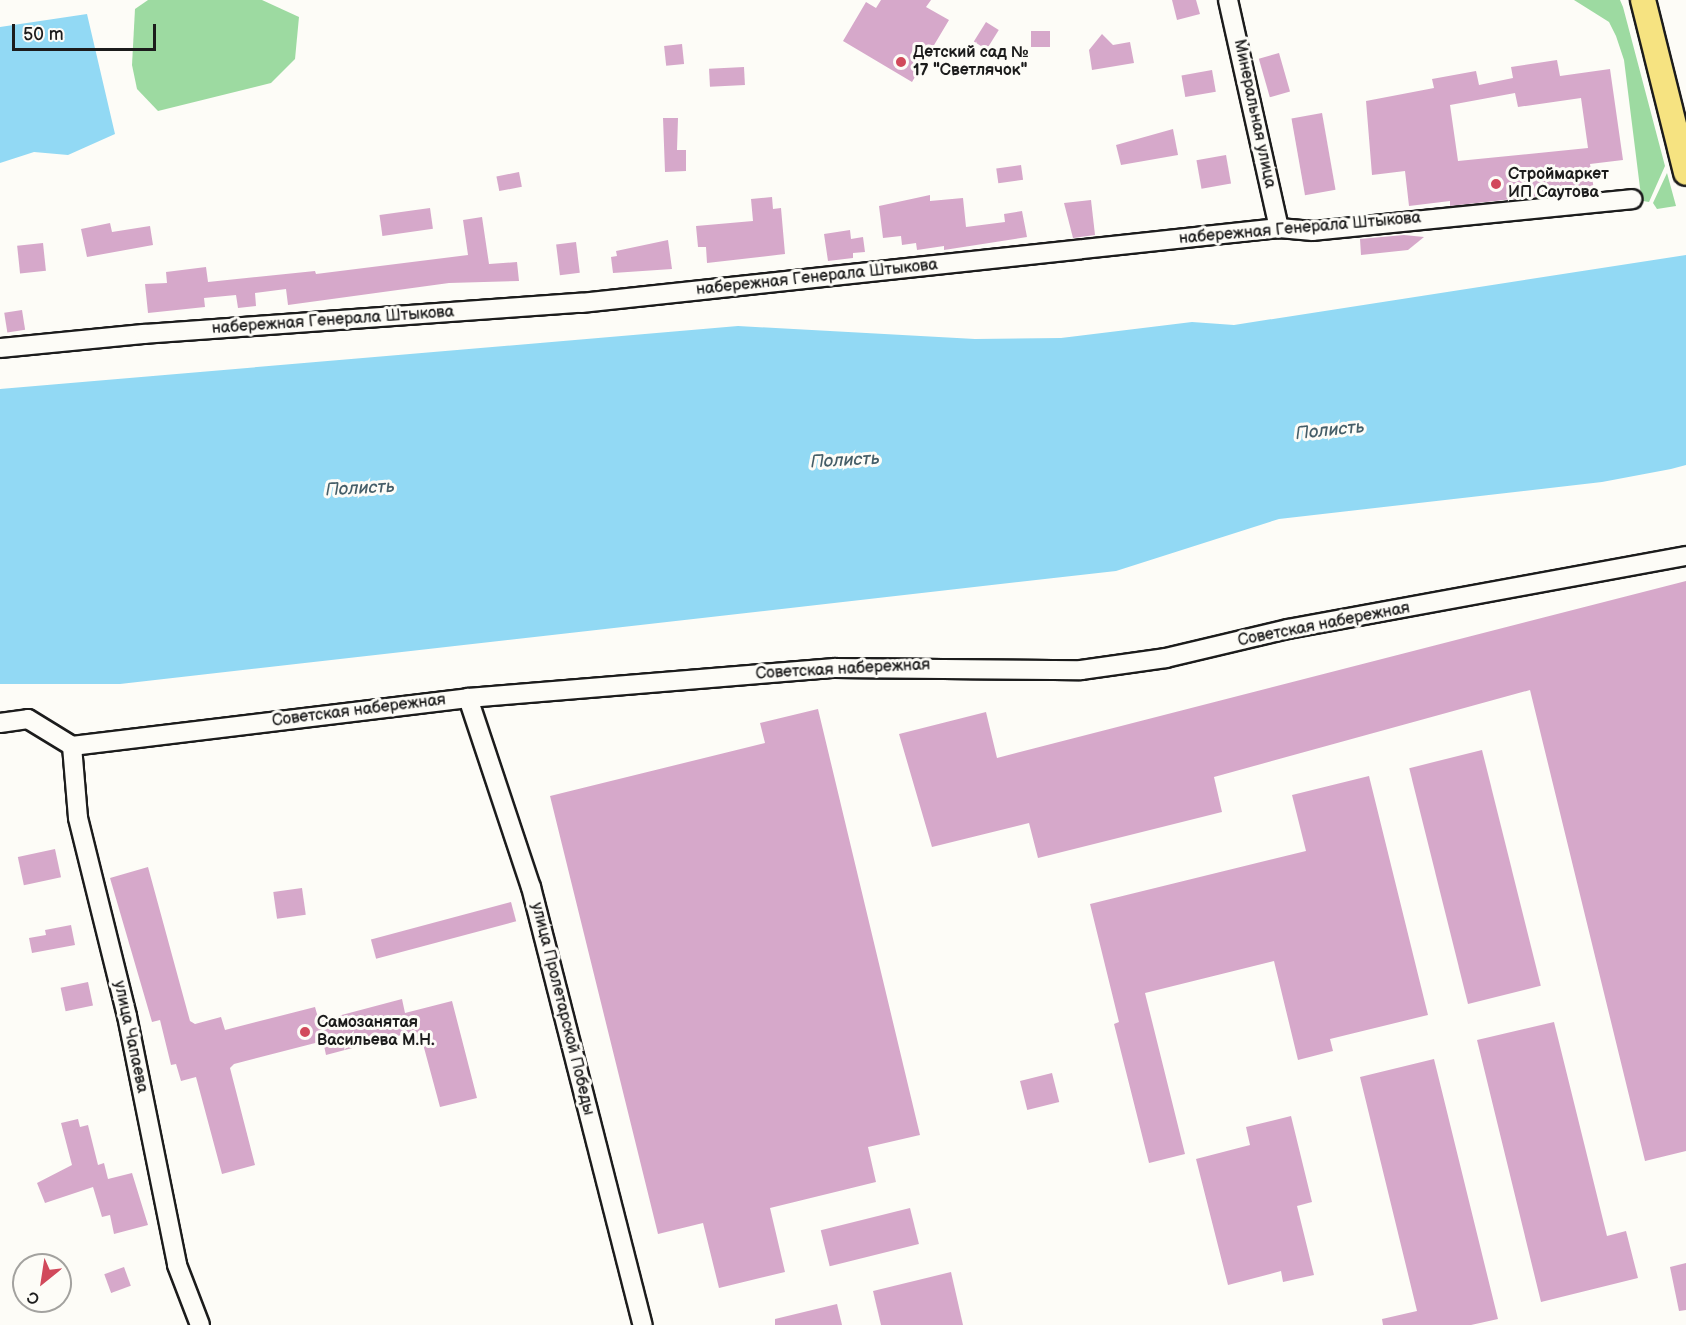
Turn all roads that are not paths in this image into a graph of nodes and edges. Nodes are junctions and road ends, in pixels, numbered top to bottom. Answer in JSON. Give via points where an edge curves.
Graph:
{"nodes":[{"id":1,"x":1228,"y":0,"type":"edge"},
{"id":2,"x":1643,"y":0,"type":"edge"},
{"id":3,"x":1684,"y":165,"type":"edge"},
{"id":4,"x":1632,"y":199,"type":"dead end"},
{"id":5,"x":1278,"y":228,"type":"junction"},
{"id":6,"x":0,"y":348,"type":"edge"},
{"id":7,"x":1686,"y":556,"type":"edge"},
{"id":8,"x":468,"y":698,"type":"junction"},
{"id":9,"x":0,"y":723,"type":"edge"},
{"id":10,"x":72,"y":746,"type":"junction"},
{"id":11,"x":200,"y":1325,"type":"edge"},
{"id":12,"x":643,"y":1325,"type":"edge"}],
"edges":[{"from":1,"to":5,"type":"street","name":"Минеральная улица"},
{"from":2,"to":3,"type":"main road"},
{"from":4,"to":5,"type":"street","name":"набережная Генерала Штыкова","via":[[1313,231]]},
{"from":5,"to":6,"type":"street","name":"набережная Генерала Штыкова","via":[[581,303]]},
{"from":7,"to":8,"type":"street","name":"Советская набережная","via":[[1288,629],[1167,658],[1081,670],[835,668]]},
{"from":8,"to":10,"type":"street","name":"Советская набережная"},
{"from":8,"to":12,"type":"street","name":"улица Пролетарской Победы","via":[[531,887]]},
{"from":9,"to":10,"type":"street","via":[[28,719]]},
{"from":10,"to":11,"type":"street","name":"улица Чапаева","via":[[78,818],[127,1016],[177,1265]]}]}
